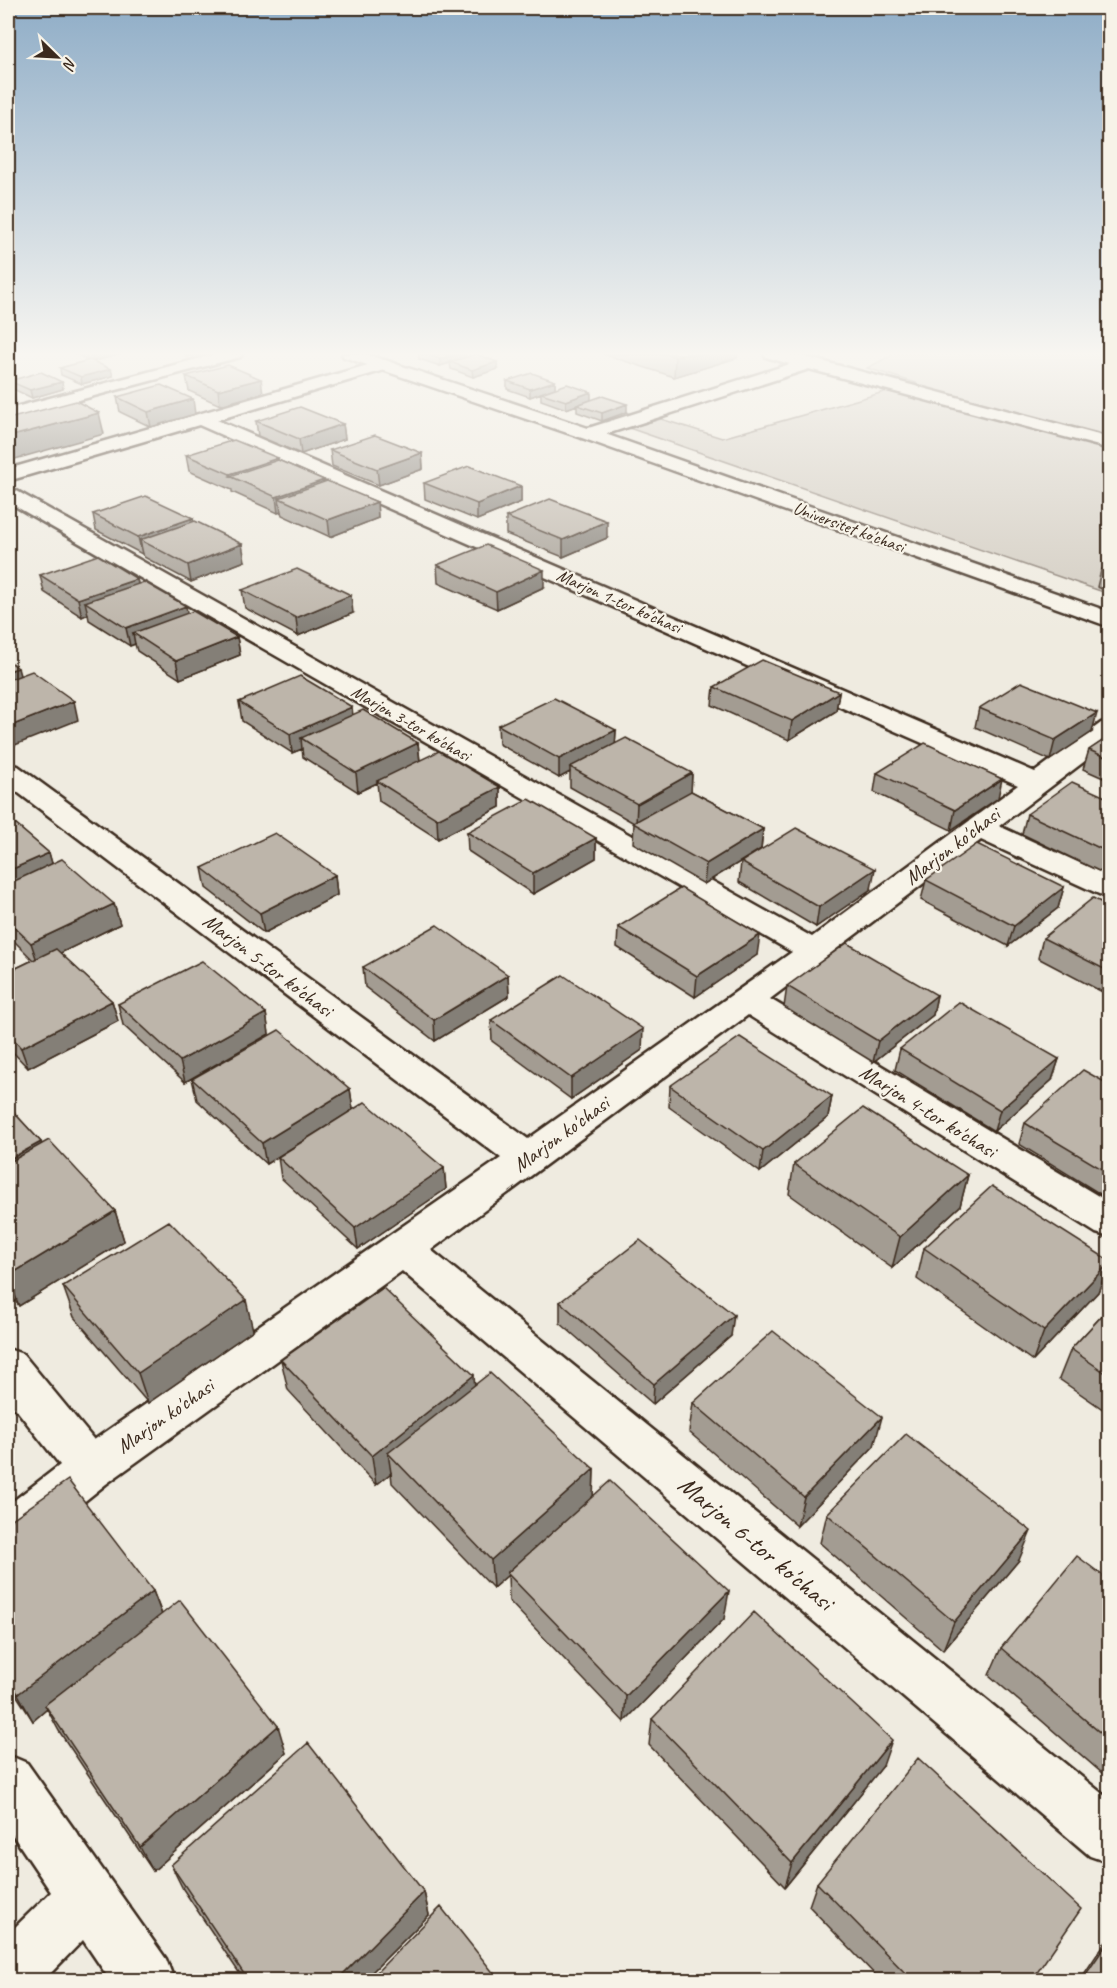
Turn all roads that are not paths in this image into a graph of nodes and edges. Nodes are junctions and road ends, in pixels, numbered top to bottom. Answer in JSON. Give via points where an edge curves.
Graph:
{"nodes":[{"id":1,"x":105,"y":447,"type":"edge"},
{"id":2,"x":265,"y":447,"type":"edge"},
{"id":3,"x":624,"y":447,"type":"edge"},
{"id":4,"x":8,"y":475,"type":"edge"},
{"id":5,"x":8,"y":494,"type":"edge"},
{"id":6,"x":1110,"y":620,"type":"edge"},
{"id":7,"x":1110,"y":729,"type":"edge"},
{"id":8,"x":8,"y":772,"type":"edge"},
{"id":9,"x":1036,"y":783,"type":"junction"},
{"id":10,"x":977,"y":827,"type":"junction"},
{"id":11,"x":1110,"y":888,"type":"edge"},
{"id":12,"x":814,"y":951,"type":"junction"},
{"id":13,"x":747,"y":999,"type":"junction"},
{"id":14,"x":528,"y":1159,"type":"junction"},
{"id":15,"x":1110,"y":1222,"type":"edge"},
{"id":16,"x":403,"y":1250,"type":"junction"},
{"id":17,"x":8,"y":1367,"type":"edge"},
{"id":18,"x":90,"y":1469,"type":"junction"},
{"id":19,"x":8,"y":1533,"type":"edge"},
{"id":20,"x":8,"y":1782,"type":"edge"},
{"id":21,"x":1110,"y":1836,"type":"edge"},
{"id":22,"x":86,"y":1897,"type":"junction"},
{"id":23,"x":8,"y":1975,"type":"edge"},
{"id":24,"x":146,"y":1980,"type":"edge"}],
"edges":[{"from":1,"to":4,"type":"main road"},
{"from":2,"to":9,"type":"main road","name":"Marjon 1-tor ko'chasi"},
{"from":3,"to":6,"type":"main road","name":"Universitet ko'chasi"},
{"from":5,"to":12,"type":"main road","name":"Marjon 3-tor ko'chasi"},
{"from":7,"to":9,"type":"main road","name":"Marjon ko'chasi"},
{"from":8,"to":14,"type":"main road","name":"Marjon 5-tor ko'chasi"},
{"from":9,"to":10,"type":"main road","name":"Marjon ko'chasi"},
{"from":10,"to":11,"type":"main road"},
{"from":10,"to":12,"type":"main road","name":"Marjon ko'chasi"},
{"from":12,"to":13,"type":"main road","name":"Marjon ko'chasi"},
{"from":13,"to":14,"type":"main road","name":"Marjon ko'chasi"},
{"from":13,"to":15,"type":"main road","name":"Marjon 4-tor ko'chasi"},
{"from":14,"to":16,"type":"main road","name":"Marjon ko'chasi"},
{"from":16,"to":18,"type":"main road","name":"Marjon ko'chasi"},
{"from":16,"to":21,"type":"main road","name":"Marjon 6-tor ko'chasi"},
{"from":17,"to":18,"type":"main road"},
{"from":18,"to":19,"type":"main road","name":"Marjon ko'chasi"},
{"from":20,"to":22,"type":"main road"},
{"from":22,"to":23,"type":"main road"},
{"from":22,"to":24,"type":"main road"}]}
